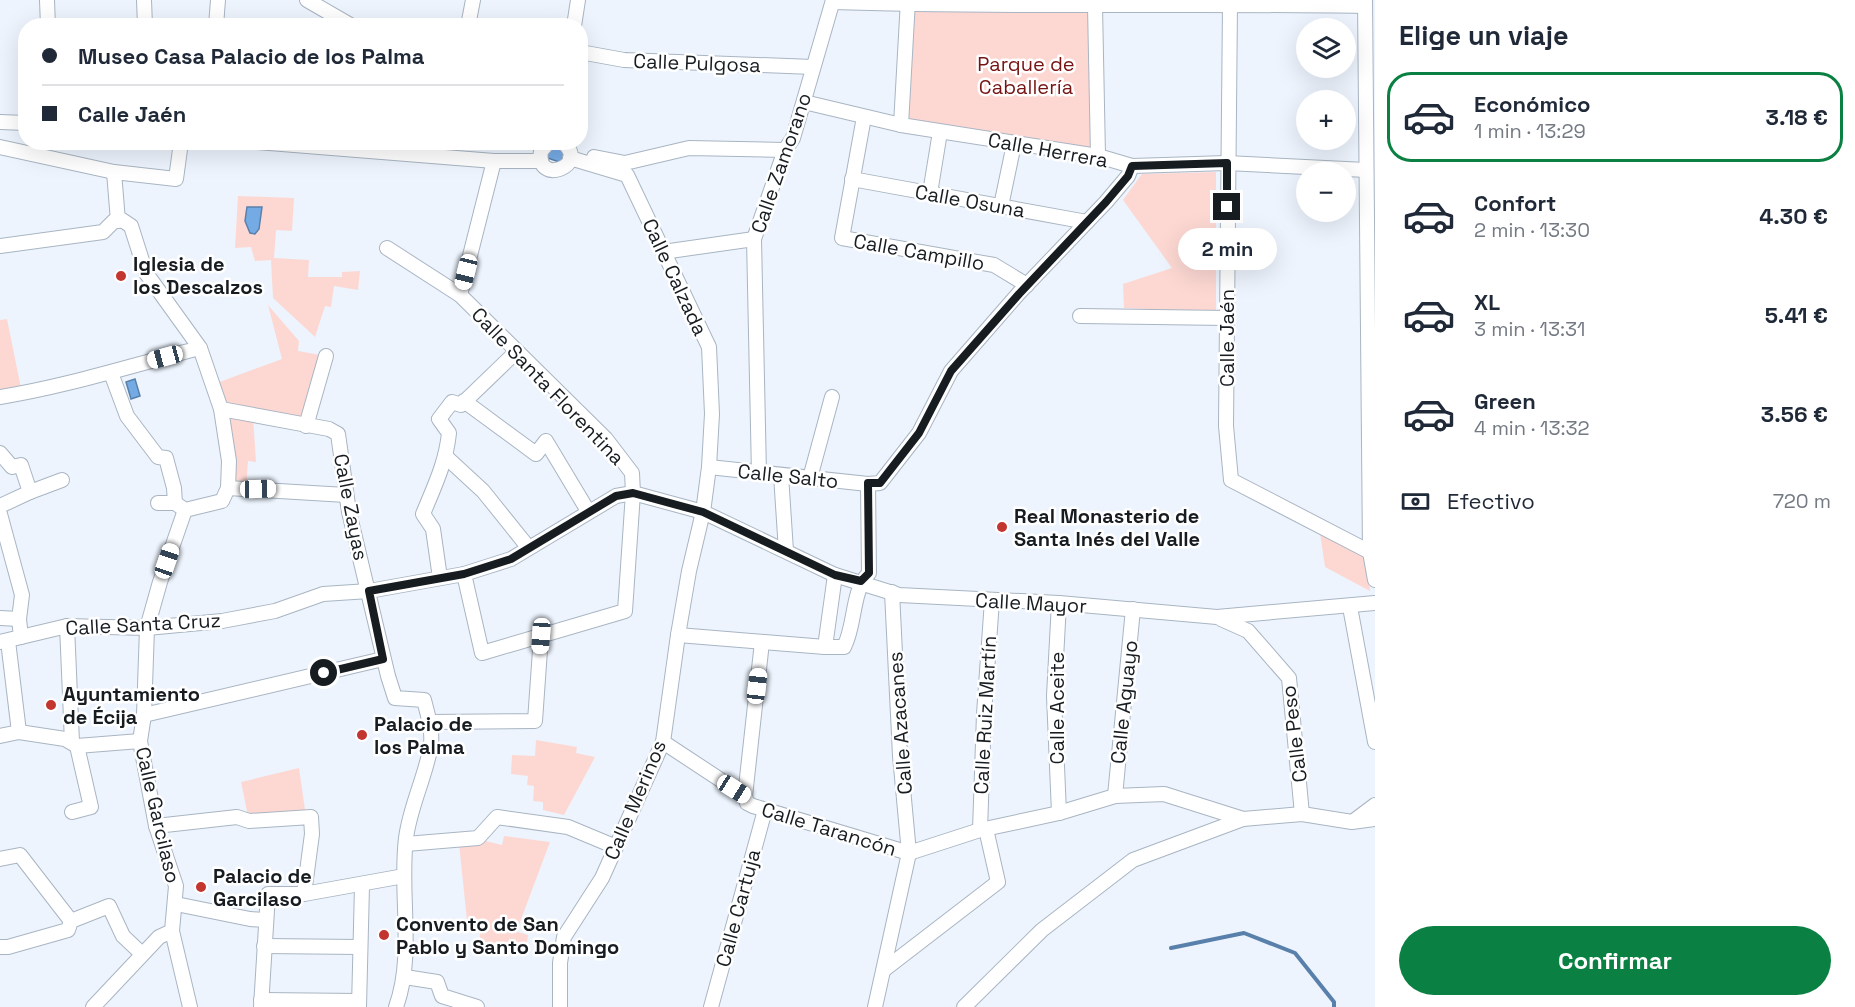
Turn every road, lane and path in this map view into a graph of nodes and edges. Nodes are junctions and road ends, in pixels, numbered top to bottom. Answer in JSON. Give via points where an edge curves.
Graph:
{"nodes":[{"id":1,"x":47,"y":0,"type":"edge"},
{"id":2,"x":144,"y":0,"type":"edge"},
{"id":3,"x":218,"y":0,"type":"edge"},
{"id":4,"x":473,"y":0,"type":"edge"},
{"id":5,"x":578,"y":0,"type":"edge"},
{"id":6,"x":833,"y":1,"type":"edge"},
{"id":7,"x":314,"y":2,"type":"edge"},
{"id":8,"x":908,"y":2,"type":"edge"},
{"id":9,"x":1190,"y":2,"type":"edge"},
{"id":10,"x":1052,"y":3,"type":"edge"},
{"id":11,"x":1365,"y":3,"type":"edge"},
{"id":12,"x":1230,"y":4,"type":"junction"},
{"id":13,"x":1095,"y":6,"type":"junction"},
{"id":14,"x":48,"y":18,"type":"edge"},
{"id":15,"x":145,"y":18,"type":"edge"},
{"id":16,"x":217,"y":18,"type":"edge"},
{"id":17,"x":339,"y":18,"type":"edge"},
{"id":18,"x":470,"y":18,"type":"edge"},
{"id":19,"x":575,"y":18,"type":"edge"},
{"id":20,"x":588,"y":53,"type":"edge"},
{"id":21,"x":813,"y":67,"type":"junction"},
{"id":22,"x":804,"y":102,"type":"junction"},
{"id":23,"x":864,"y":117,"type":"junction"},
{"id":24,"x":0,"y":122,"type":"edge"},
{"id":25,"x":18,"y":123,"type":"edge"},
{"id":26,"x":901,"y":124,"type":"junction"},
{"id":27,"x":940,"y":132,"type":"junction"},
{"id":28,"x":1014,"y":144,"type":"junction"},
{"id":29,"x":0,"y":147,"type":"edge"},
{"id":30,"x":180,"y":150,"type":"edge"},
{"id":31,"x":357,"y":150,"type":"edge"},
{"id":32,"x":544,"y":150,"type":"edge"},
{"id":33,"x":785,"y":150,"type":"junction"},
{"id":34,"x":567,"y":151,"type":"edge"},
{"id":35,"x":1098,"y":156,"type":"junction"},
{"id":36,"x":494,"y":161,"type":"junction"},
{"id":37,"x":541,"y":161,"type":"junction"},
{"id":38,"x":1227,"y":163,"type":"junction"},
{"id":39,"x":1132,"y":166,"type":"junction"},
{"id":40,"x":1366,"y":170,"type":"junction"},
{"id":41,"x":114,"y":172,"type":"junction"},
{"id":42,"x":852,"y":179,"type":"junction"},
{"id":43,"x":930,"y":193,"type":"junction"},
{"id":44,"x":1001,"y":206,"type":"junction"},
{"id":45,"x":118,"y":221,"type":"junction"},
{"id":46,"x":1087,"y":222,"type":"junction"},
{"id":47,"x":754,"y":239,"type":"junction"},
{"id":48,"x":0,"y":246,"type":"edge"},
{"id":49,"x":387,"y":248,"type":"dead end"},
{"id":50,"x":663,"y":252,"type":"junction"},
{"id":51,"x":1027,"y":285,"type":"junction"},
{"id":52,"x":460,"y":295,"type":"junction"},
{"id":53,"x":1080,"y":316,"type":"dead end"},
{"id":54,"x":1227,"y":318,"type":"junction"},
{"id":55,"x":200,"y":348,"type":"junction"},
{"id":56,"x":516,"y":352,"type":"junction"},
{"id":57,"x":326,"y":356,"type":"dead end"},
{"id":58,"x":111,"y":373,"type":"junction"},
{"id":59,"x":0,"y":397,"type":"edge"},
{"id":60,"x":832,"y":397,"type":"dead end"},
{"id":61,"x":464,"y":401,"type":"junction"},
{"id":62,"x":221,"y":409,"type":"junction"},
{"id":63,"x":306,"y":426,"type":"junction"},
{"id":64,"x":0,"y":453,"type":"edge"},
{"id":65,"x":445,"y":456,"type":"junction"},
{"id":66,"x":709,"y":467,"type":"junction"},
{"id":67,"x":759,"y":474,"type":"junction"},
{"id":68,"x":781,"y":476,"type":"junction"},
{"id":69,"x":810,"y":478,"type":"junction"},
{"id":70,"x":62,"y":480,"type":"dead end"},
{"id":71,"x":868,"y":483,"type":"junction"},
{"id":72,"x":30,"y":492,"type":"junction"},
{"id":73,"x":633,"y":493,"type":"junction"},
{"id":74,"x":225,"y":494,"type":"junction"},
{"id":75,"x":346,"y":495,"type":"junction"},
{"id":76,"x":158,"y":503,"type":"dead end"},
{"id":77,"x":0,"y":506,"type":"edge"},
{"id":78,"x":180,"y":506,"type":"junction"},
{"id":79,"x":588,"y":511,"type":"junction"},
{"id":80,"x":703,"y":512,"type":"junction"},
{"id":81,"x":0,"y":514,"type":"edge"},
{"id":82,"x":4,"y":542,"type":"edge"},
{"id":83,"x":528,"y":547,"type":"junction"},
{"id":84,"x":786,"y":551,"type":"junction"},
{"id":85,"x":1370,"y":552,"type":"junction"},
{"id":86,"x":464,"y":574,"type":"junction"},
{"id":87,"x":835,"y":575,"type":"junction"},
{"id":88,"x":440,"y":578,"type":"junction"},
{"id":89,"x":1375,"y":579,"type":"edge"},
{"id":90,"x":861,"y":581,"type":"junction"},
{"id":91,"x":369,"y":591,"type":"junction"},
{"id":92,"x":892,"y":592,"type":"junction"},
{"id":93,"x":992,"y":600,"type":"junction"},
{"id":94,"x":1059,"y":603,"type":"junction"},
{"id":95,"x":1375,"y":603,"type":"edge"},
{"id":96,"x":1350,"y":607,"type":"junction"},
{"id":97,"x":1133,"y":609,"type":"junction"},
{"id":98,"x":1217,"y":617,"type":"junction"},
{"id":99,"x":0,"y":618,"type":"edge"},
{"id":100,"x":19,"y":619,"type":"junction"},
{"id":101,"x":67,"y":626,"type":"junction"},
{"id":102,"x":147,"y":628,"type":"junction"},
{"id":103,"x":678,"y":635,"type":"junction"},
{"id":104,"x":541,"y":636,"type":"junction"},
{"id":105,"x":10,"y":640,"type":"edge"},
{"id":106,"x":762,"y":642,"type":"junction"},
{"id":107,"x":825,"y":647,"type":"junction"},
{"id":108,"x":383,"y":659,"type":"junction"},
{"id":109,"x":144,"y":715,"type":"junction"},
{"id":110,"x":430,"y":722,"type":"junction"},
{"id":111,"x":19,"y":732,"type":"junction"},
{"id":112,"x":0,"y":736,"type":"edge"},
{"id":113,"x":140,"y":741,"type":"junction"},
{"id":114,"x":663,"y":742,"type":"junction"},
{"id":115,"x":1375,"y":742,"type":"edge"},
{"id":116,"x":75,"y":744,"type":"junction"},
{"id":117,"x":745,"y":796,"type":"junction"},
{"id":118,"x":1114,"y":796,"type":"junction"},
{"id":119,"x":1375,"y":806,"type":"edge"},
{"id":120,"x":765,"y":810,"type":"junction"},
{"id":121,"x":72,"y":812,"type":"dead end"},
{"id":122,"x":1059,"y":813,"type":"junction"},
{"id":123,"x":1302,"y":814,"type":"junction"},
{"id":124,"x":1243,"y":819,"type":"junction"},
{"id":125,"x":1375,"y":819,"type":"edge"},
{"id":126,"x":1352,"y":822,"type":"junction"},
{"id":127,"x":156,"y":826,"type":"junction"},
{"id":128,"x":983,"y":830,"type":"junction"},
{"id":129,"x":406,"y":844,"type":"junction"},
{"id":130,"x":616,"y":847,"type":"junction"},
{"id":131,"x":909,"y":854,"type":"junction"},
{"id":132,"x":0,"y":859,"type":"edge"},
{"id":133,"x":404,"y":876,"type":"junction"},
{"id":134,"x":362,"y":886,"type":"junction"},
{"id":135,"x":304,"y":894,"type":"junction"},
{"id":136,"x":176,"y":903,"type":"junction"},
{"id":137,"x":265,"y":920,"type":"junction"},
{"id":138,"x":71,"y":921,"type":"junction"},
{"id":139,"x":172,"y":931,"type":"junction"},
{"id":140,"x":264,"y":946,"type":"junction"},
{"id":141,"x":0,"y":947,"type":"edge"},
{"id":142,"x":359,"y":947,"type":"junction"},
{"id":143,"x":142,"y":954,"type":"junction"},
{"id":144,"x":885,"y":969,"type":"junction"},
{"id":145,"x":405,"y":977,"type":"junction"},
{"id":146,"x":261,"y":1004,"type":"edge"},
{"id":147,"x":359,"y":1004,"type":"edge"},
{"id":148,"x":93,"y":1007,"type":"edge"},
{"id":149,"x":190,"y":1007,"type":"edge"},
{"id":150,"x":396,"y":1007,"type":"edge"},
{"id":151,"x":477,"y":1007,"type":"edge"},
{"id":152,"x":560,"y":1007,"type":"edge"},
{"id":153,"x":711,"y":1007,"type":"edge"},
{"id":154,"x":875,"y":1007,"type":"edge"},
{"id":155,"x":964,"y":1007,"type":"edge"}],
"edges":[{"from":1,"to":14,"type":"street"},
{"from":2,"to":15,"type":"street"},
{"from":3,"to":16,"type":"street"},
{"from":4,"to":18,"type":"street"},
{"from":5,"to":19,"type":"street"},
{"from":6,"to":8,"type":"street"},
{"from":6,"to":21,"type":"street","name":"Calle Zamorano"},
{"from":7,"to":17,"type":"street"},
{"from":8,"to":10,"type":"street"},
{"from":8,"to":26,"type":"street"},
{"from":9,"to":12,"type":"street"},
{"from":9,"to":13,"type":"street"},
{"from":10,"to":13,"type":"street"},
{"from":11,"to":12,"type":"street"},
{"from":11,"to":40,"type":"street"},
{"from":12,"to":38,"type":"street","name":"Calle Jaén"},
{"from":13,"to":35,"type":"street"},
{"from":20,"to":21,"type":"street","name":"Calle Pulgosa","via":[[624,60]]},
{"from":21,"to":22,"type":"street","name":"Calle Zamorano"},
{"from":22,"to":23,"type":"street","name":"Calle Herrera"},
{"from":22,"to":33,"type":"street","name":"Calle Zamorano","via":[[793,138]]},
{"from":23,"to":26,"type":"street","name":"Calle Herrera"},
{"from":23,"to":42,"type":"street"},
{"from":24,"to":25,"type":"street"},
{"from":26,"to":27,"type":"street","name":"Calle Herrera"},
{"from":27,"to":28,"type":"street","name":"Calle Herrera"},
{"from":27,"to":43,"type":"street"},
{"from":28,"to":35,"type":"street","name":"Calle Herrera"},
{"from":28,"to":44,"type":"street"},
{"from":29,"to":41,"type":"street"},
{"from":30,"to":41,"type":"street","via":[[176,179]]},
{"from":31,"to":36,"type":"street"},
{"from":32,"to":37,"type":"street"},
{"from":33,"to":34,"type":"street","via":[[689,148],[625,163]]},
{"from":33,"to":47,"type":"street","name":"Calle Zamorano"},
{"from":34,"to":37,"type":"street","via":[[566,166],[557,171],[547,169]]},
{"from":34,"to":50,"type":"street","name":"Calle Calzada","via":[[627,176]]},
{"from":35,"to":39,"type":"street","name":"Calle Herrera"},
{"from":36,"to":37,"type":"street"},
{"from":36,"to":52,"type":"street"},
{"from":38,"to":39,"type":"street","name":"Calle Herrera"},
{"from":38,"to":40,"type":"street","name":"Calle Herrera"},
{"from":38,"to":54,"type":"street","name":"Calle Jaén"},
{"from":39,"to":46,"type":"street","via":[[1128,176]]},
{"from":40,"to":85,"type":"street"},
{"from":41,"to":45,"type":"street"},
{"from":42,"to":43,"type":"street","name":"Calle Osuna"},
{"from":42,"to":51,"type":"street","name":"Calle Campillo","via":[[842,238],[994,265]]},
{"from":43,"to":44,"type":"street","name":"Calle Osuna"},
{"from":44,"to":46,"type":"street","name":"Calle Osuna"},
{"from":45,"to":48,"type":"street","via":[[110,223],[103,232]]},
{"from":45,"to":55,"type":"street","via":[[131,226],[146,273]]},
{"from":46,"to":51,"type":"street"},
{"from":47,"to":50,"type":"street"},
{"from":47,"to":67,"type":"street","name":"Calle Zamorano"},
{"from":49,"to":52,"type":"street","name":"Calle Santa Florentina"},
{"from":50,"to":66,"type":"street","name":"Calle Calzada","via":[[709,347]]},
{"from":51,"to":71,"type":"street","via":[[951,371],[919,433],[880,483]]},
{"from":52,"to":56,"type":"street","name":"Calle Santa Florentina"},
{"from":53,"to":54,"type":"street"},
{"from":54,"to":85,"type":"street","name":"Calle Jaén","via":[[1226,426],[1231,480]]},
{"from":55,"to":58,"type":"street"},
{"from":55,"to":62,"type":"street"},
{"from":56,"to":61,"type":"street"},
{"from":56,"to":73,"type":"street","name":"Calle Santa Florentina","via":[[606,439],[632,473]]},
{"from":57,"to":63,"type":"street"},
{"from":58,"to":59,"type":"street"},
{"from":58,"to":78,"type":"street","via":[[127,416],[158,457],[166,458]]},
{"from":60,"to":69,"type":"street"},
{"from":61,"to":65,"type":"street","via":[[460,405],[452,402],[439,419],[449,433]]},
{"from":61,"to":79,"type":"street","via":[[536,454],[546,441]]},
{"from":62,"to":63,"type":"street","name":"Calle Zayas"},
{"from":62,"to":74,"type":"street","via":[[229,461]]},
{"from":63,"to":75,"type":"street","name":"Calle Zayas","via":[[338,434]]},
{"from":64,"to":72,"type":"street","via":[[12,467],[21,465]]},
{"from":65,"to":83,"type":"street","via":[[483,491]]},
{"from":65,"to":88,"type":"street","via":[[423,514],[433,529]]},
{"from":66,"to":67,"type":"street","name":"Calle Salto"},
{"from":66,"to":80,"type":"street","name":"Calle Calzada"},
{"from":67,"to":68,"type":"street","name":"Calle Salto"},
{"from":68,"to":69,"type":"street","name":"Calle Salto"},
{"from":68,"to":84,"type":"street"},
{"from":69,"to":71,"type":"street","name":"Calle Salto"},
{"from":70,"to":72,"type":"street"},
{"from":71,"to":90,"type":"street","via":[[869,573]]},
{"from":72,"to":77,"type":"street"},
{"from":73,"to":79,"type":"street","name":"Calle Santa Cruz","via":[[616,496]]},
{"from":73,"to":80,"type":"street","name":"Calle Mayor"},
{"from":73,"to":104,"type":"street","name":"Calle Santa Florentina","via":[[625,611]]},
{"from":74,"to":75,"type":"street"},
{"from":74,"to":78,"type":"street"},
{"from":75,"to":91,"type":"street","name":"Calle Zayas"},
{"from":76,"to":78,"type":"street"},
{"from":78,"to":102,"type":"street","name":"Calle Garcilaso"},
{"from":79,"to":83,"type":"street","name":"Calle Santa Cruz"},
{"from":80,"to":84,"type":"street","name":"Calle Mayor"},
{"from":80,"to":103,"type":"street","name":"Calle Merinos"},
{"from":81,"to":82,"type":"street"},
{"from":82,"to":100,"type":"street","via":[[22,595]]},
{"from":83,"to":86,"type":"street","name":"Calle Santa Cruz","via":[[511,559]]},
{"from":84,"to":87,"type":"street","name":"Calle Mayor"},
{"from":85,"to":89,"type":"street"},
{"from":86,"to":88,"type":"street","name":"Calle Santa Cruz"},
{"from":86,"to":104,"type":"street","via":[[482,653]]},
{"from":87,"to":90,"type":"street","name":"Calle Mayor"},
{"from":87,"to":107,"type":"street"},
{"from":88,"to":91,"type":"street","name":"Calle Santa Cruz"},
{"from":90,"to":92,"type":"street","name":"Calle Mayor"},
{"from":90,"to":107,"type":"street","via":[[851,633],[844,647]]},
{"from":91,"to":102,"type":"street","name":"Calle Santa Cruz","via":[[324,594],[255,616]]},
{"from":91,"to":108,"type":"street","name":"Calle Zayas"},
{"from":92,"to":93,"type":"street","name":"Calle Mayor"},
{"from":92,"to":131,"type":"street","name":"Calle Azacanes"},
{"from":93,"to":94,"type":"street","name":"Calle Mayor"},
{"from":93,"to":128,"type":"street","name":"Calle Ruiz Martín","via":[[984,714]]},
{"from":94,"to":97,"type":"street","name":"Calle Mayor"},
{"from":94,"to":122,"type":"street","name":"Calle Aceite","via":[[1054,696]]},
{"from":95,"to":96,"type":"street","name":"Calle Mayor"},
{"from":96,"to":98,"type":"street","name":"Calle Mayor"},
{"from":96,"to":115,"type":"street"},
{"from":97,"to":98,"type":"street","name":"Calle Mayor"},
{"from":97,"to":118,"type":"street","name":"Calle Aguayo"},
{"from":98,"to":123,"type":"street","name":"Calle Peso","via":[[1248,631],[1289,678]]},
{"from":99,"to":100,"type":"street"},
{"from":100,"to":105,"type":"street"},
{"from":101,"to":102,"type":"street","name":"Calle Santa Cruz"},
{"from":101,"to":105,"type":"street","name":"Calle Santa Cruz"},
{"from":101,"to":116,"type":"street"},
{"from":102,"to":109,"type":"street","name":"Calle Garcilaso"},
{"from":103,"to":106,"type":"street"},
{"from":103,"to":114,"type":"street","name":"Calle Merinos"},
{"from":104,"to":110,"type":"street","via":[[535,721]]},
{"from":105,"to":111,"type":"street"},
{"from":106,"to":107,"type":"street"},
{"from":106,"to":117,"type":"street"},
{"from":108,"to":109,"type":"street"},
{"from":108,"to":110,"type":"street","name":"Calle Zayas","via":[[395,698],[424,700]]},
{"from":109,"to":113,"type":"street","name":"Calle Garcilaso"},
{"from":110,"to":129,"type":"street","via":[[431,748],[415,794]]},
{"from":111,"to":112,"type":"street"},
{"from":111,"to":116,"type":"street"},
{"from":113,"to":116,"type":"street"},
{"from":113,"to":127,"type":"street","name":"Calle Garcilaso"},
{"from":114,"to":117,"type":"street","name":"Calle Tarancón"},
{"from":114,"to":130,"type":"street","name":"Calle Merinos"},
{"from":116,"to":121,"type":"street","via":[[91,807]]},
{"from":117,"to":120,"type":"street","name":"Calle Tarancón","via":[[747,802]]},
{"from":118,"to":122,"type":"street"},
{"from":118,"to":124,"type":"street","via":[[1164,794]]},
{"from":119,"to":126,"type":"street"},
{"from":120,"to":131,"type":"street","name":"Calle Tarancón"},
{"from":120,"to":153,"type":"street","name":"Calle Cartuja"},
{"from":122,"to":128,"type":"street"},
{"from":123,"to":124,"type":"street"},
{"from":123,"to":126,"type":"street"},
{"from":124,"to":155,"type":"street","via":[[1133,860],[1042,930]]},
{"from":125,"to":126,"type":"street"},
{"from":127,"to":135,"type":"street","via":[[237,817],[311,817]]},
{"from":127,"to":136,"type":"street","name":"Calle Garcilaso","via":[[176,886]]},
{"from":128,"to":131,"type":"street"},
{"from":128,"to":144,"type":"street","name":"Calle Ruiz Martín","via":[[998,882]]},
{"from":129,"to":130,"type":"street","via":[[478,838],[497,817],[568,827]]},
{"from":129,"to":133,"type":"street"},
{"from":130,"to":152,"type":"street","name":"Calle Merinos","via":[[591,897],[564,937]]},
{"from":131,"to":144,"type":"street","name":"Calle Azacanes"},
{"from":132,"to":138,"type":"street","via":[[20,855]]},
{"from":133,"to":134,"type":"street"},
{"from":133,"to":145,"type":"street"},
{"from":134,"to":135,"type":"street"},
{"from":134,"to":142,"type":"street"},
{"from":135,"to":137,"type":"street","via":[[268,894]]},
{"from":136,"to":137,"type":"street"},
{"from":136,"to":139,"type":"street","name":"Calle Garcilaso"},
{"from":137,"to":140,"type":"street"},
{"from":138,"to":141,"type":"street","via":[[68,930]]},
{"from":138,"to":143,"type":"street","via":[[109,906],[123,936]]},
{"from":139,"to":143,"type":"street","via":[[159,937]]},
{"from":139,"to":149,"type":"street"},
{"from":140,"to":142,"type":"street"},
{"from":140,"to":146,"type":"street"},
{"from":142,"to":147,"type":"street"},
{"from":143,"to":148,"type":"street"},
{"from":144,"to":154,"type":"street","name":"Calle Azacanes"},
{"from":145,"to":150,"type":"street"},
{"from":145,"to":151,"type":"street","via":[[437,982],[442,996]]},
{"from":146,"to":147,"type":"street"}]}
